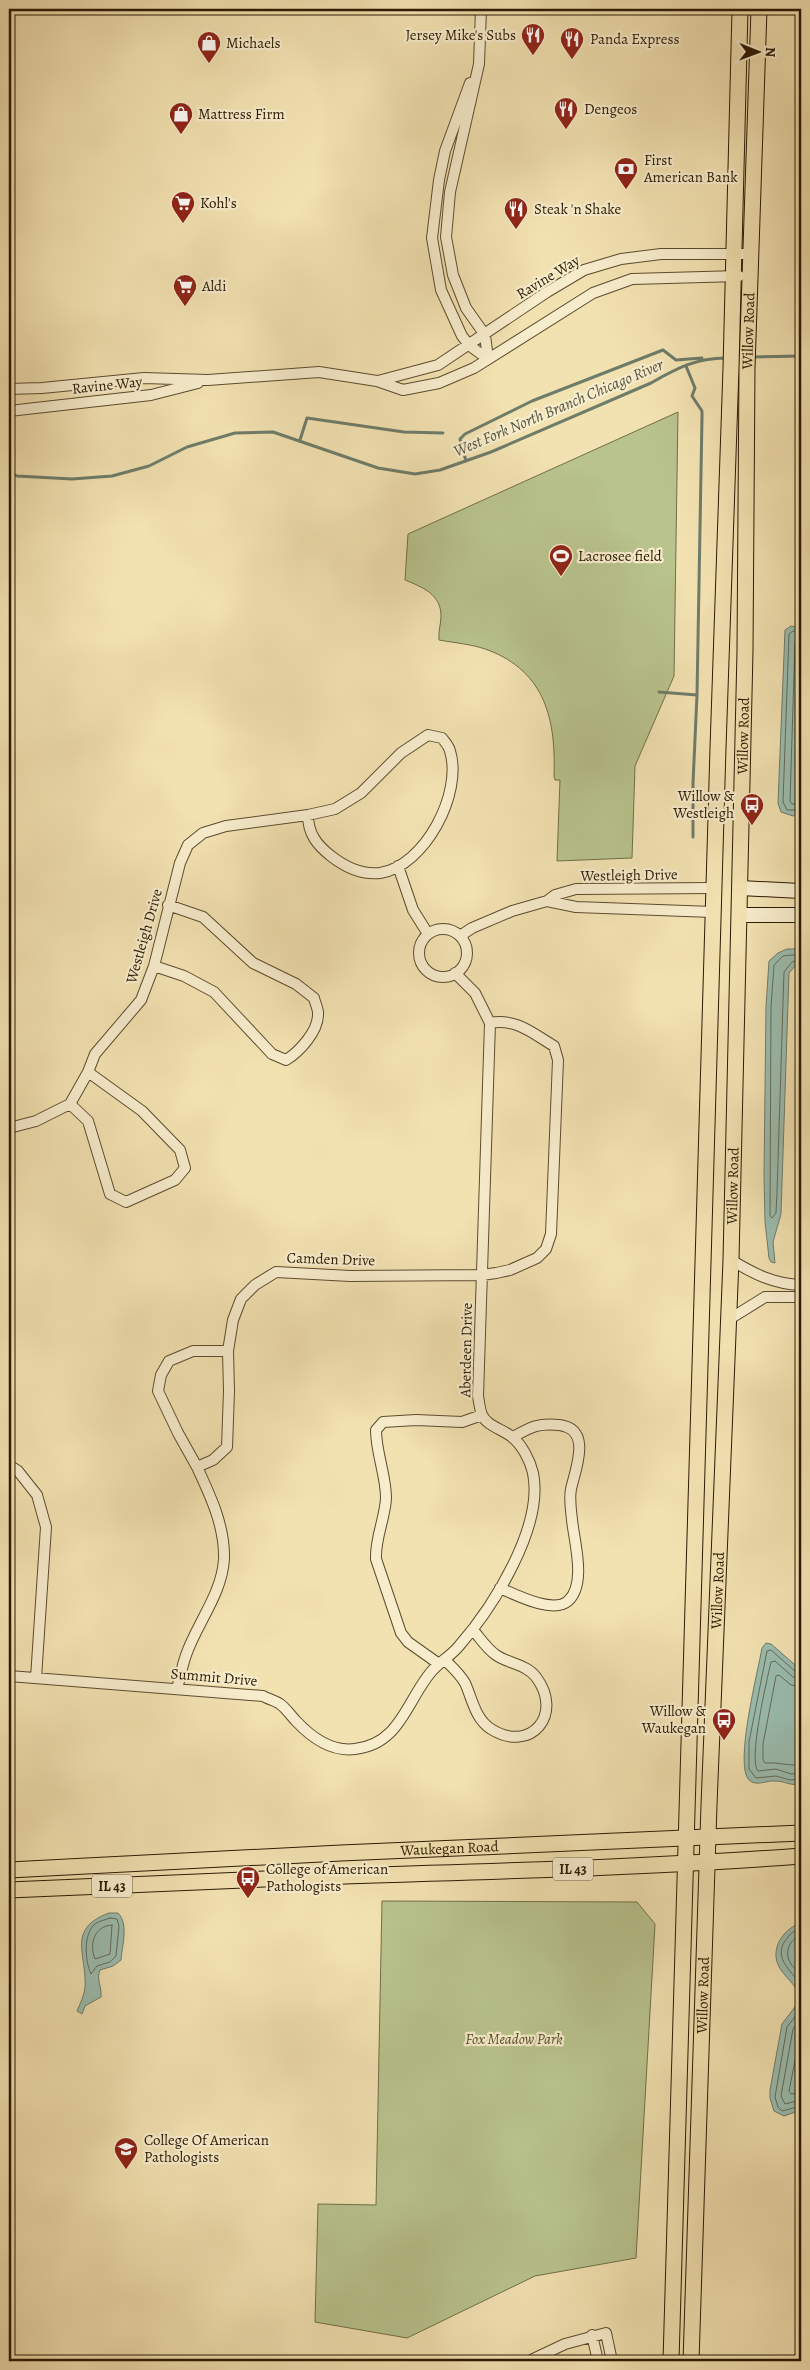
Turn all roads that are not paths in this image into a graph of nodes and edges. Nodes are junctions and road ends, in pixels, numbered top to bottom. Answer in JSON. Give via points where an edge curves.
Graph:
{"nodes":[{"id":1,"x":481,"y":9,"type":"edge"},
{"id":2,"x":740,"y":9,"type":"edge"},
{"id":3,"x":759,"y":9,"type":"edge"},
{"id":4,"x":479,"y":64,"type":"junction"},
{"id":5,"x":738,"y":104,"type":"junction"},
{"id":6,"x":756,"y":104,"type":"junction"},
{"id":7,"x":734,"y":254,"type":"junction"},
{"id":8,"x":752,"y":254,"type":"junction"},
{"id":9,"x":734,"y":276,"type":"junction"},
{"id":10,"x":751,"y":276,"type":"junction"},
{"id":11,"x":485,"y":335,"type":"junction"},
{"id":12,"x":470,"y":346,"type":"junction"},
{"id":13,"x":488,"y":359,"type":"junction"},
{"id":14,"x":208,"y":380,"type":"junction"},
{"id":15,"x":377,"y":381,"type":"junction"},
{"id":16,"x":9,"y":389,"type":"edge"},
{"id":17,"x":9,"y":411,"type":"edge"},
{"id":18,"x":308,"y":815,"type":"junction"},
{"id":19,"x":398,"y":866,"type":"junction"},
{"id":20,"x":714,"y":888,"type":"junction"},
{"id":21,"x":740,"y":888,"type":"junction"},
{"id":22,"x":801,"y":891,"type":"edge"},
{"id":23,"x":547,"y":901,"type":"junction"},
{"id":24,"x":168,"y":905,"type":"junction"},
{"id":25,"x":713,"y":912,"type":"junction"},
{"id":26,"x":739,"y":915,"type":"junction"},
{"id":27,"x":801,"y":915,"type":"edge"},
{"id":28,"x":428,"y":934,"type":"junction"},
{"id":29,"x":460,"y":936,"type":"junction"},
{"id":30,"x":154,"y":966,"type":"junction"},
{"id":31,"x":455,"y":973,"type":"junction"},
{"id":32,"x":490,"y":1023,"type":"junction"},
{"id":33,"x":88,"y":1072,"type":"junction"},
{"id":34,"x":70,"y":1104,"type":"junction"},
{"id":35,"x":9,"y":1128,"type":"edge"},
{"id":36,"x":731,"y":1260,"type":"junction"},
{"id":37,"x":482,"y":1275,"type":"junction"},
{"id":38,"x":801,"y":1285,"type":"edge"},
{"id":39,"x":801,"y":1297,"type":"edge"},
{"id":40,"x":728,"y":1320,"type":"junction"},
{"id":41,"x":228,"y":1351,"type":"junction"},
{"id":42,"x":482,"y":1415,"type":"junction"},
{"id":43,"x":513,"y":1437,"type":"junction"},
{"id":44,"x":9,"y":1465,"type":"edge"},
{"id":45,"x":197,"y":1467,"type":"junction"},
{"id":46,"x":500,"y":1588,"type":"junction"},
{"id":47,"x":473,"y":1630,"type":"junction"},
{"id":48,"x":442,"y":1662,"type":"junction"},
{"id":49,"x":9,"y":1676,"type":"edge"},
{"id":50,"x":36,"y":1678,"type":"junction"},
{"id":51,"x":178,"y":1689,"type":"junction"},
{"id":52,"x":801,"y":1833,"type":"edge"},
{"id":53,"x":708,"y":1836,"type":"junction"},
{"id":54,"x":687,"y":1837,"type":"junction"},
{"id":55,"x":801,"y":1856,"type":"edge"},
{"id":56,"x":708,"y":1862,"type":"junction"},
{"id":57,"x":686,"y":1863,"type":"junction"},
{"id":58,"x":9,"y":1870,"type":"edge"},
{"id":59,"x":9,"y":1890,"type":"edge"},
{"id":60,"x":592,"y":2335,"type":"junction"},
{"id":61,"x":529,"y":2361,"type":"edge"},
{"id":62,"x":598,"y":2361,"type":"edge"},
{"id":63,"x":612,"y":2361,"type":"edge"},
{"id":64,"x":671,"y":2361,"type":"edge"},
{"id":65,"x":691,"y":2361,"type":"edge"}],
"edges":[{"from":1,"to":4,"type":"street"},
{"from":2,"to":5,"type":"main road","name":"Willow Road"},
{"from":3,"to":6,"type":"main road","name":"Willow Road"},
{"from":4,"to":11,"type":"street","via":[[450,192],[446,237],[459,291],[466,308]]},
{"from":4,"to":12,"type":"street","via":[[445,152],[432,238],[441,290],[462,336]]},
{"from":5,"to":6,"type":"main road"},
{"from":5,"to":7,"type":"main road","name":"Willow Road"},
{"from":6,"to":8,"type":"main road","name":"Willow Road"},
{"from":7,"to":8,"type":"street","name":"Ravine Way"},
{"from":7,"to":9,"type":"main road","name":"Willow Road"},
{"from":7,"to":11,"type":"street","name":"Ravine Way","via":[[660,254],[621,259],[584,270]]},
{"from":8,"to":10,"type":"main road","name":"Willow Road"},
{"from":9,"to":10,"type":"street","name":"Ravine Way"},
{"from":9,"to":13,"type":"street","name":"Ravine Way","via":[[632,279],[593,293]]},
{"from":9,"to":20,"type":"main road","name":"Willow Road"},
{"from":10,"to":21,"type":"main road","name":"Willow Road"},
{"from":11,"to":12,"type":"street","name":"Ravine Way"},
{"from":11,"to":13,"type":"street"},
{"from":12,"to":13,"type":"street"},
{"from":12,"to":15,"type":"street","name":"Ravine Way","via":[[438,366]]},
{"from":13,"to":15,"type":"street","name":"Ravine Way","via":[[438,383],[403,390]]},
{"from":14,"to":15,"type":"street","name":"Ravine Way","via":[[319,372]]},
{"from":14,"to":16,"type":"street","name":"Ravine Way","via":[[144,378]]},
{"from":14,"to":17,"type":"street","name":"Ravine Way","via":[[151,395]]},
{"from":18,"to":19,"type":"street","name":"Westleigh Drive","via":[[308,830],[324,850],[348,869],[380,873]]},
{"from":18,"to":19,"type":"street","name":"Westleigh Drive","via":[[335,810],[347,804],[401,752],[428,735],[442,738],[450,751],[452,776],[448,799],[430,840]]},
{"from":18,"to":24,"type":"street","name":"Westleigh Drive","via":[[226,826],[203,833],[188,845]]},
{"from":19,"to":28,"type":"street","via":[[413,910]]},
{"from":20,"to":21,"type":"main road"},
{"from":20,"to":23,"type":"street","name":"Westleigh Drive","via":[[576,890],[555,894]]},
{"from":20,"to":25,"type":"main road","name":"Willow Road"},
{"from":21,"to":22,"type":"main road"},
{"from":21,"to":26,"type":"main road","name":"Willow Road"},
{"from":23,"to":25,"type":"street","name":"Westleigh Drive","via":[[576,907]]},
{"from":23,"to":29,"type":"street","name":"Westleigh Drive","via":[[512,911]]},
{"from":24,"to":30,"type":"street","name":"Westleigh Drive"},
{"from":24,"to":30,"type":"street","via":[[203,917],[253,963],[296,984],[314,998],[318,1015],[309,1039],[286,1060],[272,1054],[214,992],[184,976]]},
{"from":25,"to":26,"type":"main road"},
{"from":25,"to":54,"type":"main road","name":"Willow Road"},
{"from":26,"to":27,"type":"main road"},
{"from":26,"to":36,"type":"main road","name":"Willow Road"},
{"from":28,"to":29,"type":"street","via":[[441,929]]},
{"from":28,"to":31,"type":"street","via":[[419,955],[426,969],[440,976]]},
{"from":29,"to":31,"type":"street","via":[[466,956]]},
{"from":30,"to":33,"type":"street","name":"Westleigh Drive","via":[[141,1000],[95,1054]]},
{"from":31,"to":32,"type":"street","name":"Aberdeen Drive","via":[[475,993]]},
{"from":32,"to":37,"type":"street","name":"Aberdeen Drive"},
{"from":32,"to":37,"type":"street","via":[[504,1020],[522,1027],[554,1046],[558,1060],[551,1234],[546,1249],[537,1258],[510,1270]]},
{"from":33,"to":34,"type":"street","name":"Westleigh Drive"},
{"from":33,"to":34,"type":"street","via":[[142,1111],[180,1150],[185,1168],[175,1180],[126,1202],[110,1194],[88,1121]]},
{"from":34,"to":35,"type":"street","via":[[36,1121]]},
{"from":36,"to":38,"type":"street","via":[[756,1275],[782,1284]]},
{"from":36,"to":40,"type":"main road","name":"Willow Road"},
{"from":37,"to":41,"type":"street","name":"Camden Drive","via":[[350,1276],[276,1272],[255,1285],[241,1299],[233,1320]]},
{"from":37,"to":42,"type":"street","name":"Aberdeen Drive","via":[[478,1396]]},
{"from":39,"to":40,"type":"street","via":[[765,1297]]},
{"from":40,"to":53,"type":"main road","name":"Willow Road"},
{"from":41,"to":45,"type":"street","name":"Camden Drive","via":[[227,1447],[213,1460]]},
{"from":41,"to":45,"type":"street","via":[[193,1351],[169,1361],[161,1375],[158,1390]]},
{"from":42,"to":43,"type":"street","name":"Summit Drive"},
{"from":42,"to":48,"type":"street","name":"Aberdeen Drive","via":[[462,1422],[383,1422],[376,1430],[386,1500],[375,1546],[376,1559],[401,1633],[408,1642]]},
{"from":43,"to":46,"type":"street","name":"Summit Drive","via":[[526,1455],[533,1473],[532,1513],[518,1553]]},
{"from":43,"to":46,"type":"street","via":[[542,1423],[564,1426],[579,1443],[577,1470],[571,1490],[578,1564],[575,1589],[569,1600],[560,1605],[538,1603]]},
{"from":44,"to":50,"type":"street","via":[[37,1495],[46,1527]]},
{"from":45,"to":51,"type":"street","via":[[214,1503],[224,1559],[218,1588],[186,1655]]},
{"from":46,"to":47,"type":"street","name":"Summit Drive"},
{"from":47,"to":48,"type":"street","name":"Summit Drive"},
{"from":47,"to":48,"type":"street","name":"Aberdeen Drive","via":[[498,1656],[522,1666],[535,1676],[547,1706],[539,1728],[533,1734],[519,1736],[492,1730],[479,1715],[464,1682]]},
{"from":48,"to":51,"type":"street","name":"Summit Drive","via":[[432,1670],[394,1730],[374,1746],[353,1750],[335,1748],[315,1738],[280,1704],[263,1696]]},
{"from":49,"to":50,"type":"street","name":"Summit Drive"},
{"from":50,"to":51,"type":"street","name":"Summit Drive"},
{"from":52,"to":53,"type":"main road","name":"Waukegan Road","number":"IL 43"},
{"from":53,"to":54,"type":"main road","name":"Waukegan Road","number":"IL 43"},
{"from":53,"to":56,"type":"main road","name":"Willow Road"},
{"from":54,"to":57,"type":"main road","name":"Willow Road"},
{"from":54,"to":58,"type":"main road","name":"Waukegan Road","number":"IL 43"},
{"from":55,"to":56,"type":"main road","name":"Waukegan Road","number":"IL 43"},
{"from":56,"to":57,"type":"main road","name":"Waukegan Road","number":"IL 43"},
{"from":56,"to":65,"type":"main road","name":"Willow Road"},
{"from":57,"to":59,"type":"main road","name":"Waukegan Road","number":"IL 43"},
{"from":57,"to":64,"type":"main road","name":"Willow Road"},
{"from":60,"to":61,"type":"street"},
{"from":60,"to":62,"type":"street"},
{"from":60,"to":63,"type":"street","via":[[606,2333]]}]}
